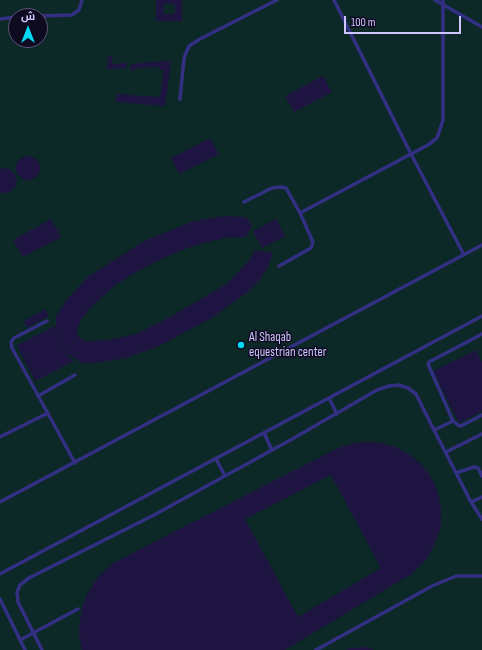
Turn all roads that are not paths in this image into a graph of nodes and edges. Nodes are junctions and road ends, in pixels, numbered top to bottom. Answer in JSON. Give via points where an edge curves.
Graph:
{"nodes":[{"id":1,"x":82,"y":0,"type":"edge"},
{"id":2,"x":277,"y":0,"type":"edge"},
{"id":3,"x":334,"y":0,"type":"edge"},
{"id":4,"x":435,"y":0,"type":"edge"},
{"id":5,"x":443,"y":2,"type":"edge"},
{"id":6,"x":48,"y":16,"type":"edge"},
{"id":7,"x":482,"y":27,"type":"edge"},
{"id":8,"x":180,"y":99,"type":"dead end"},
{"id":9,"x":411,"y":154,"type":"junction"},
{"id":10,"x":244,"y":202,"type":"dead end"},
{"id":11,"x":300,"y":213,"type":"junction"},
{"id":12,"x":482,"y":245,"type":"edge"},
{"id":13,"x":464,"y":255,"type":"junction"},
{"id":14,"x":278,"y":266,"type":"dead end"},
{"id":15,"x":482,"y":316,"type":"edge"},
{"id":16,"x":47,"y":321,"type":"dead end"},
{"id":17,"x":482,"y":334,"type":"edge"},
{"id":18,"x":75,"y":375,"type":"dead end"},
{"id":19,"x":38,"y":396,"type":"junction"},
{"id":20,"x":329,"y":398,"type":"junction"},
{"id":21,"x":48,"y":413,"type":"junction"},
{"id":22,"x":337,"y":414,"type":"junction"},
{"id":23,"x":482,"y":415,"type":"edge"},
{"id":24,"x":453,"y":421,"type":"junction"},
{"id":25,"x":434,"y":430,"type":"junction"},
{"id":26,"x":264,"y":433,"type":"junction"},
{"id":27,"x":482,"y":434,"type":"edge"},
{"id":28,"x":0,"y":437,"type":"edge"},
{"id":29,"x":272,"y":450,"type":"junction"},
{"id":30,"x":446,"y":452,"type":"junction"},
{"id":31,"x":216,"y":459,"type":"junction"},
{"id":32,"x":75,"y":463,"type":"junction"},
{"id":33,"x":456,"y":473,"type":"junction"},
{"id":34,"x":225,"y":476,"type":"junction"},
{"id":35,"x":482,"y":476,"type":"edge"},
{"id":36,"x":482,"y":497,"type":"edge"},
{"id":37,"x":0,"y":502,"type":"edge"},
{"id":38,"x":471,"y":502,"type":"junction"},
{"id":39,"x":482,"y":519,"type":"edge"},
{"id":40,"x":0,"y":574,"type":"edge"},
{"id":41,"x":482,"y":576,"type":"edge"},
{"id":42,"x":0,"y":599,"type":"edge"},
{"id":43,"x":78,"y":609,"type":"dead end"},
{"id":44,"x":33,"y":633,"type":"junction"},
{"id":45,"x":20,"y":640,"type":"junction"},
{"id":46,"x":25,"y":650,"type":"edge"},
{"id":47,"x":42,"y":650,"type":"edge"},
{"id":48,"x":316,"y":650,"type":"edge"}],
"edges":[{"from":1,"to":6,"type":"lane","via":[[79,10],[72,15]]},
{"from":2,"to":8,"type":"lane","via":[[189,46],[184,58]]},
{"from":3,"to":9,"type":"lane"},
{"from":4,"to":5,"type":"lane"},
{"from":5,"to":7,"type":"lane"},
{"from":5,"to":9,"type":"lane","via":[[443,120],[437,138]]},
{"from":9,"to":11,"type":"lane"},
{"from":9,"to":13,"type":"lane"},
{"from":10,"to":11,"type":"lane","via":[[272,188],[286,188]]},
{"from":11,"to":14,"type":"lane","via":[[312,242],[311,248]]},
{"from":12,"to":13,"type":"lane"},
{"from":13,"to":32,"type":"lane"},
{"from":15,"to":20,"type":"lane"},
{"from":16,"to":19,"type":"lane","via":[[11,342]]},
{"from":17,"to":24,"type":"lane","via":[[428,364]]},
{"from":18,"to":19,"type":"lane"},
{"from":19,"to":21,"type":"lane"},
{"from":20,"to":22,"type":"lane"},
{"from":20,"to":26,"type":"lane"},
{"from":21,"to":28,"type":"lane"},
{"from":21,"to":32,"type":"lane"},
{"from":22,"to":25,"type":"lane","via":[[378,390],[399,385],[416,394]]},
{"from":22,"to":29,"type":"lane"},
{"from":23,"to":24,"type":"lane","via":[[461,426]]},
{"from":24,"to":25,"type":"lane"},
{"from":25,"to":30,"type":"lane"},
{"from":26,"to":29,"type":"lane"},
{"from":26,"to":31,"type":"lane"},
{"from":27,"to":30,"type":"lane"},
{"from":29,"to":34,"type":"lane"},
{"from":30,"to":33,"type":"lane"},
{"from":31,"to":34,"type":"lane"},
{"from":31,"to":40,"type":"lane"},
{"from":32,"to":37,"type":"lane"},
{"from":33,"to":35,"type":"lane","via":[[474,467],[478,468]]},
{"from":33,"to":38,"type":"lane"},
{"from":34,"to":44,"type":"lane","via":[[20,585],[17,592],[18,602]]},
{"from":36,"to":38,"type":"lane"},
{"from":38,"to":39,"type":"lane"},
{"from":41,"to":48,"type":"lane","via":[[456,576],[432,586]]},
{"from":42,"to":45,"type":"lane"},
{"from":43,"to":44,"type":"lane"},
{"from":44,"to":45,"type":"lane"},
{"from":44,"to":47,"type":"lane"},
{"from":45,"to":46,"type":"lane"}]}
